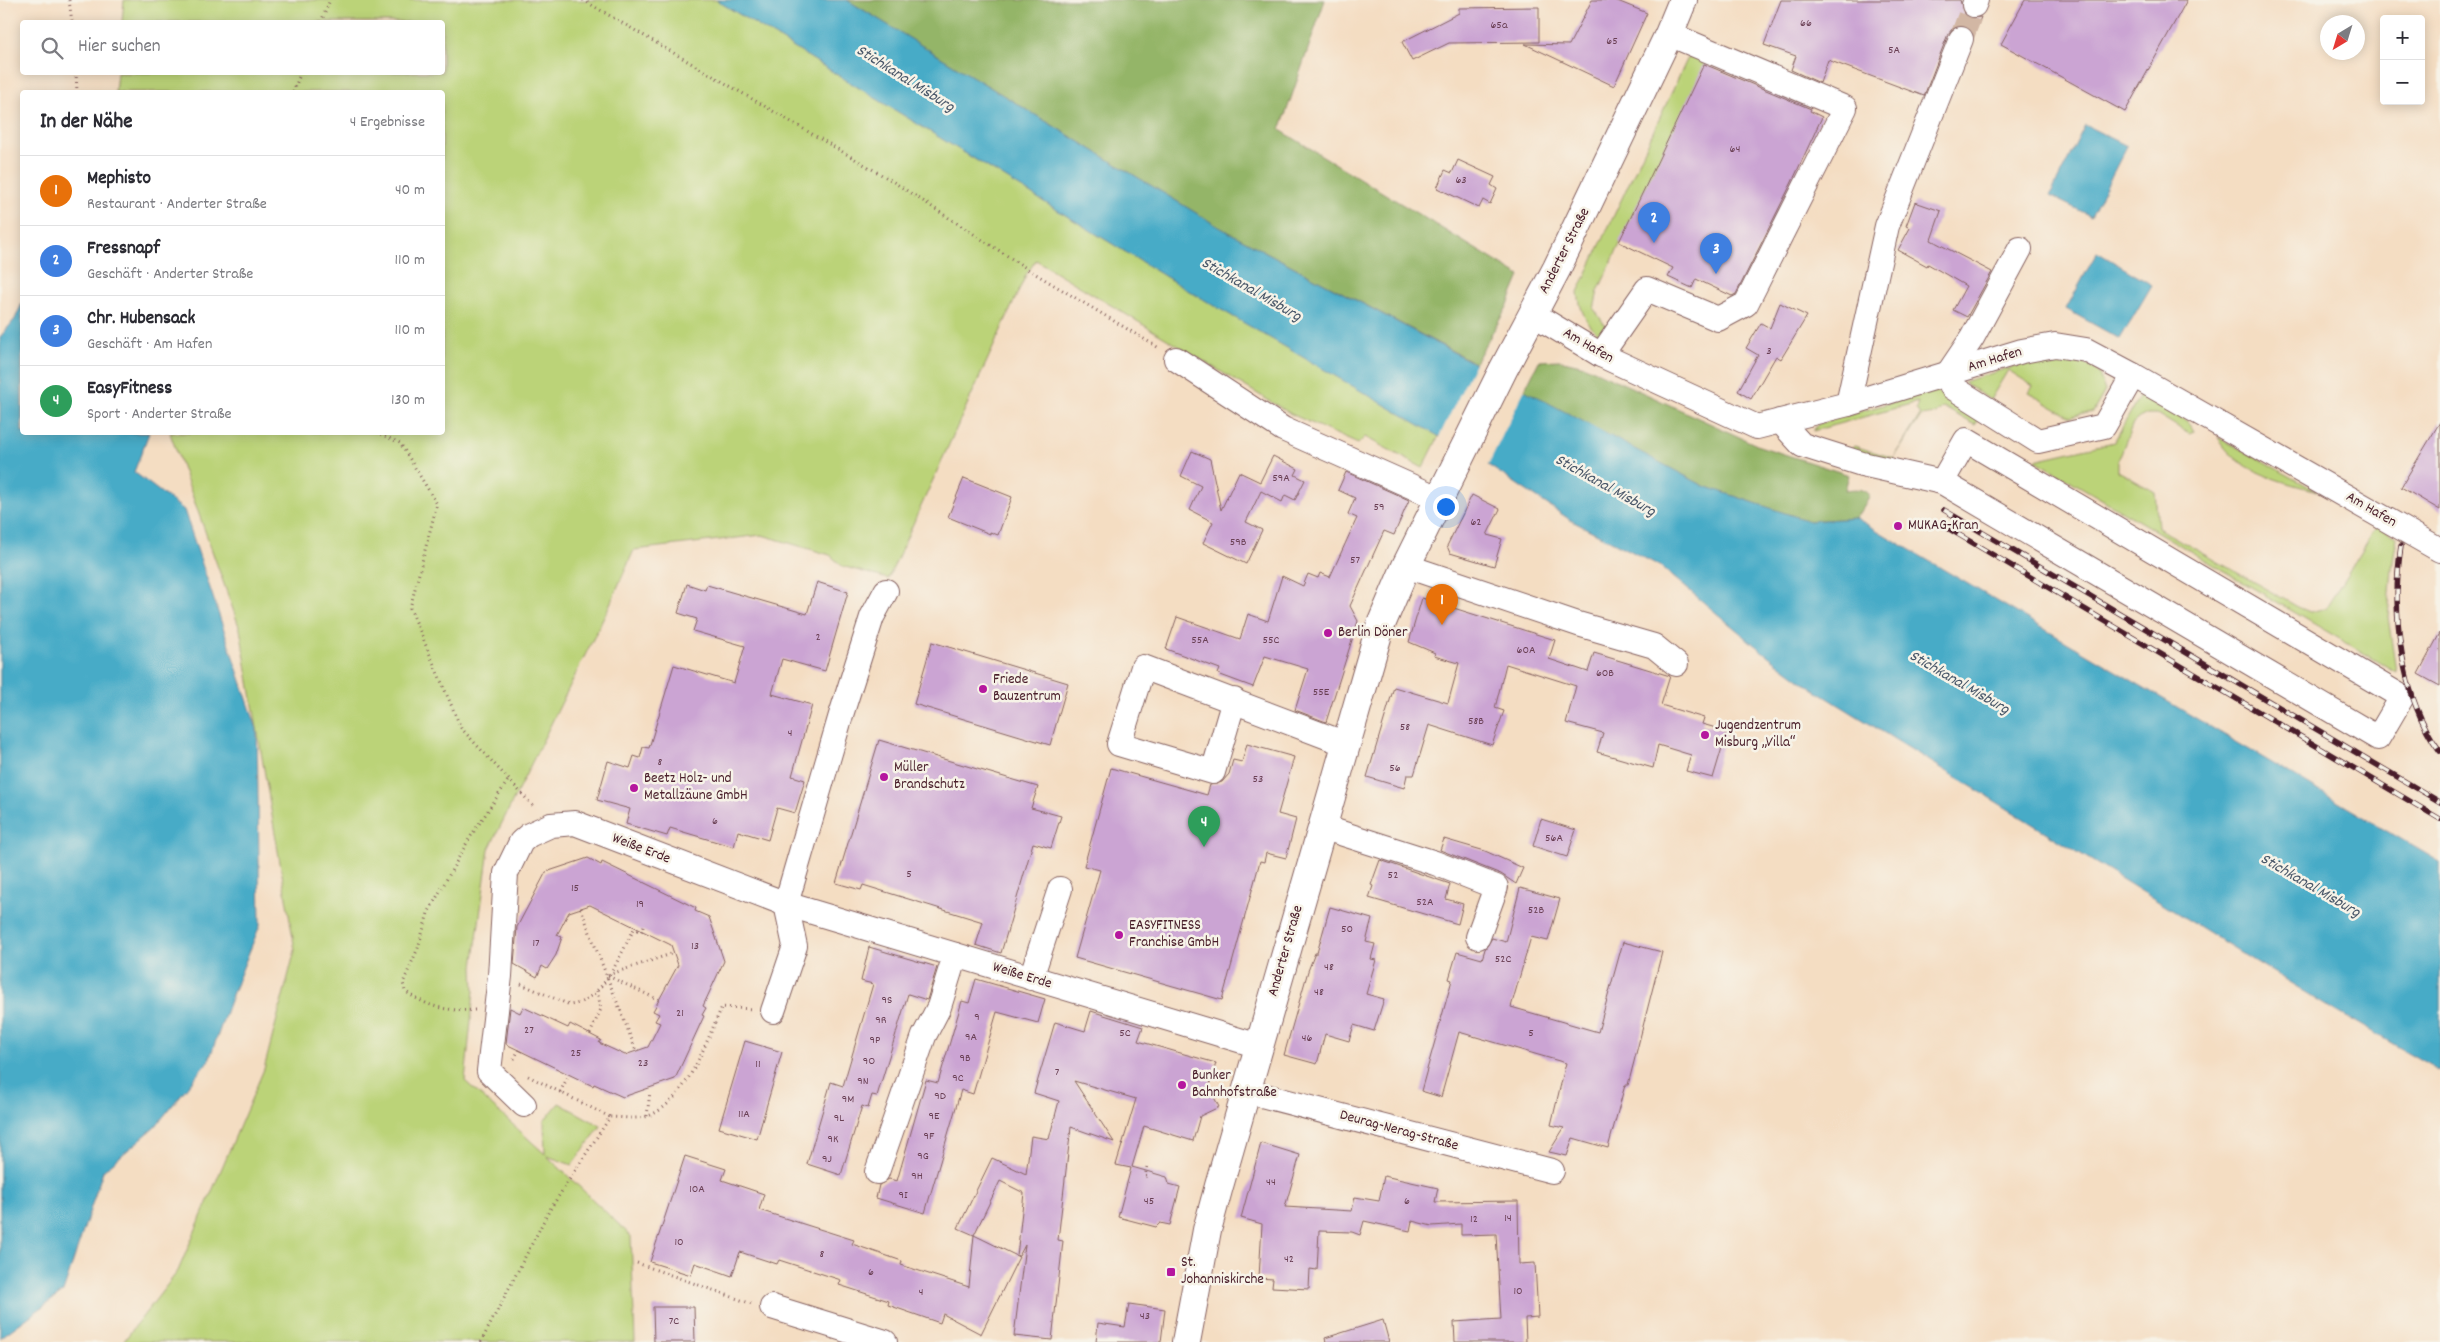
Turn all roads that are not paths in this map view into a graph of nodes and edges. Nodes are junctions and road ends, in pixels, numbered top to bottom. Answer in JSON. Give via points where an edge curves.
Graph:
{"nodes":[{"id":1,"x":1680,"y":1,"type":"edge"},
{"id":2,"x":1669,"y":34,"type":"junction"},
{"id":3,"x":1961,"y":39,"type":"tunnel mouth"},
{"id":4,"x":2020,"y":249,"type":"dead end"},
{"id":5,"x":1533,"y":314,"type":"junction"},
{"id":6,"x":1601,"y":355,"type":"junction"},
{"id":7,"x":1176,"y":359,"type":"road end"},
{"id":8,"x":1947,"y":375,"type":"junction"},
{"id":9,"x":2133,"y":375,"type":"junction"},
{"id":10,"x":1848,"y":404,"type":"junction"},
{"id":11,"x":1780,"y":422,"type":"junction"},
{"id":12,"x":1942,"y":482,"type":"junction"},
{"id":13,"x":1440,"y":499,"type":"junction"},
{"id":14,"x":2440,"y":550,"type":"edge"},
{"id":15,"x":1406,"y":566,"type":"junction"},
{"id":16,"x":886,"y":591,"type":"dead end"},
{"id":17,"x":1676,"y":664,"type":"dead end"},
{"id":18,"x":1234,"y":700,"type":"junction"},
{"id":19,"x":1346,"y":744,"type":"junction"},
{"id":20,"x":1322,"y":827,"type":"junction"},
{"id":21,"x":1060,"y":889,"type":"dead end"},
{"id":22,"x":786,"y":904,"type":"junction"},
{"id":23,"x":1478,"y":936,"type":"dead end"},
{"id":24,"x":955,"y":955,"type":"junction"},
{"id":25,"x":1031,"y":978,"type":"junction"},
{"id":26,"x":773,"y":1011,"type":"road end"},
{"id":27,"x":1259,"y":1046,"type":"junction"},
{"id":28,"x":1246,"y":1091,"type":"junction"},
{"id":29,"x":524,"y":1105,"type":"dead end"},
{"id":30,"x":1552,"y":1171,"type":"dead end"},
{"id":31,"x":877,"y":1172,"type":"dead end"},
{"id":32,"x":761,"y":1306,"type":"road end"},
{"id":33,"x":885,"y":1342,"type":"edge"},
{"id":34,"x":1186,"y":1342,"type":"edge"}],
"edges":[{"from":1,"to":2,"type":"main road","name":"Anderter Straße"},
{"from":2,"to":5,"type":"main road","name":"Anderter Straße"},
{"from":2,"to":6,"type":"street","via":[[1845,108],[1746,304],[1718,319],[1647,289]]},
{"from":3,"to":10,"type":"street","via":[[1887,226]]},
{"from":4,"to":8,"type":"street","via":[[1972,338]]},
{"from":5,"to":6,"type":"street","name":"Am Hafen"},
{"from":5,"to":13,"type":"main road","name":"Anderter Straße"},
{"from":6,"to":11,"type":"street","name":"Am Hafen","via":[[1757,428]]},
{"from":7,"to":13,"type":"street","via":[[1283,429]]},
{"from":8,"to":9,"type":"street","name":"Am Hafen","via":[[2022,351],[2055,345],[2086,350]]},
{"from":8,"to":9,"type":"street","via":[[1952,387],[1962,395],[2038,441],[2104,426]]},
{"from":8,"to":10,"type":"street","name":"Am Hafen"},
{"from":9,"to":14,"type":"street","name":"Am Hafen"},
{"from":10,"to":11,"type":"street","name":"Am Hafen"},
{"from":11,"to":12,"type":"street","via":[[1802,445],[1862,464]]},
{"from":12,"to":12,"type":"street","via":[[2378,738],[2402,697],[1966,440]]},
{"from":13,"to":15,"type":"main road","name":"Anderter Straße"},
{"from":15,"to":17,"type":"street","via":[[1654,646]]},
{"from":15,"to":19,"type":"main road","name":"Anderter Straße","via":[[1380,627]]},
{"from":16,"to":22,"type":"street","via":[[869,626]]},
{"from":18,"to":18,"type":"street","via":[[1143,666],[1119,744],[1213,772]]},
{"from":18,"to":19,"type":"street"},
{"from":19,"to":20,"type":"main road","name":"Anderter Straße"},
{"from":20,"to":23,"type":"street","via":[[1496,886]]},
{"from":20,"to":27,"type":"main road","name":"Anderter Straße"},
{"from":21,"to":25,"type":"street"},
{"from":22,"to":24,"type":"street","name":"Weiße Erde"},
{"from":22,"to":26,"type":"street","via":[[795,946]]},
{"from":22,"to":29,"type":"street","name":"Weiße Erde","via":[[574,824],[551,825],[529,835],[521,842],[506,873],[489,1072]]},
{"from":24,"to":25,"type":"street","name":"Weiße Erde"},
{"from":24,"to":31,"type":"street","via":[[939,1007],[924,1036]]},
{"from":25,"to":27,"type":"street","name":"Weiße Erde"},
{"from":27,"to":28,"type":"main road","name":"Anderter Straße"},
{"from":28,"to":30,"type":"street","name":"Deurag-Nerag-Straße"},
{"from":28,"to":34,"type":"main road","name":"Anderter Straße","via":[[1207,1230]]},
{"from":32,"to":33,"type":"street"}]}
